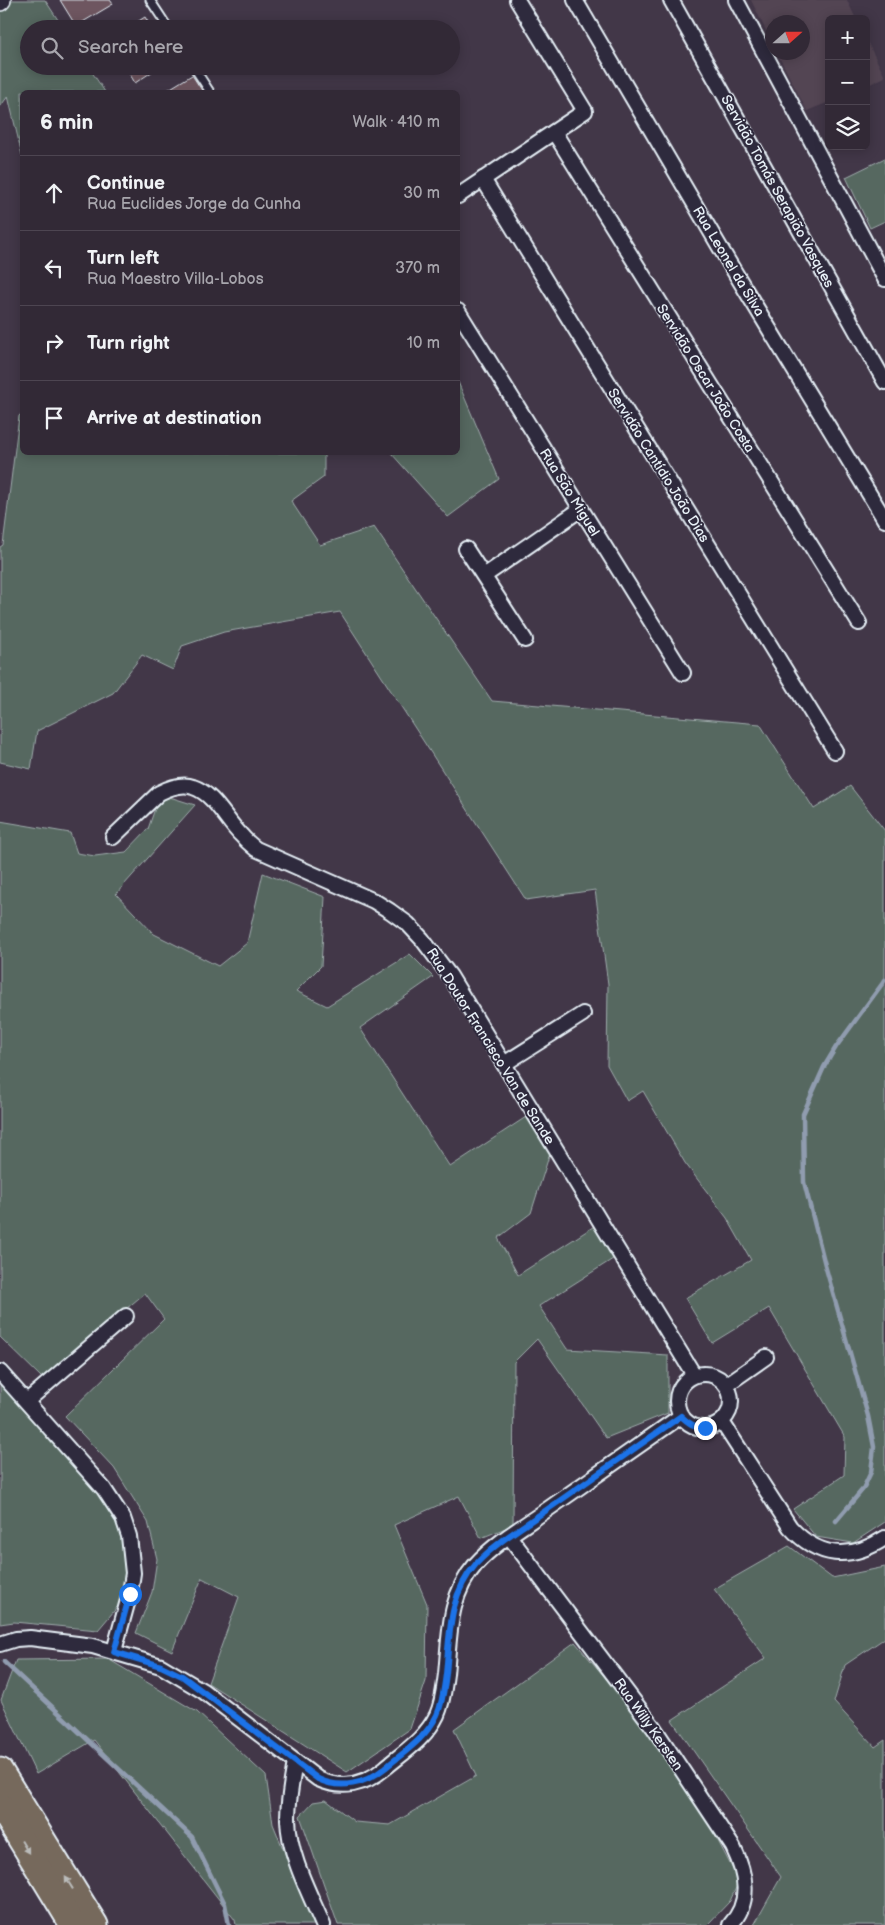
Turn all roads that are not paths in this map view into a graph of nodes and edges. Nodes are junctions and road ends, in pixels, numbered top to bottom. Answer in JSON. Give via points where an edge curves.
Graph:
{"nodes":[{"id":1,"x":150,"y":0,"type":"edge"},
{"id":2,"x":517,"y":0,"type":"edge"},
{"id":3,"x":575,"y":0,"type":"edge"},
{"id":4,"x":671,"y":0,"type":"edge"},
{"id":5,"x":736,"y":0,"type":"edge"},
{"id":6,"x":163,"y":20,"type":"edge"},
{"id":7,"x":199,"y":75,"type":"edge"},
{"id":8,"x":209,"y":90,"type":"edge"},
{"id":9,"x":554,"y":132,"type":"junction"},
{"id":10,"x":483,"y":179,"type":"junction"},
{"id":11,"x":460,"y":195,"type":"edge"},
{"id":12,"x":885,"y":279,"type":"edge"},
{"id":13,"x":460,"y":314,"type":"edge"},
{"id":14,"x":885,"y":382,"type":"edge"},
{"id":15,"x":581,"y":509,"type":"junction"},
{"id":16,"x":885,"y":520,"type":"edge"},
{"id":17,"x":466,"y":549,"type":"dead end"},
{"id":18,"x":484,"y":576,"type":"junction"},
{"id":19,"x":859,"y":623,"type":"dead end"},
{"id":20,"x":525,"y":640,"type":"dead end"},
{"id":21,"x":683,"y":673,"type":"dead end"},
{"id":22,"x":835,"y":752,"type":"dead end"},
{"id":23,"x":113,"y":837,"type":"dead end"},
{"id":24,"x":583,"y":1014,"type":"dead end"},
{"id":25,"x":504,"y":1064,"type":"junction"},
{"id":26,"x":126,"y":1316,"type":"dead end"},
{"id":27,"x":766,"y":1357,"type":"dead end"},
{"id":28,"x":0,"y":1372,"type":"edge"},
{"id":29,"x":694,"y":1375,"type":"junction"},
{"id":30,"x":726,"y":1385,"type":"junction"},
{"id":31,"x":27,"y":1401,"type":"junction"},
{"id":32,"x":681,"y":1416,"type":"junction"},
{"id":33,"x":722,"y":1422,"type":"junction"},
{"id":34,"x":509,"y":1536,"type":"junction"},
{"id":35,"x":885,"y":1538,"type":"edge"},
{"id":36,"x":0,"y":1644,"type":"edge"},
{"id":37,"x":114,"y":1652,"type":"junction"},
{"id":38,"x":295,"y":1762,"type":"junction"},
{"id":39,"x":0,"y":1771,"type":"edge"},
{"id":40,"x":0,"y":1805,"type":"edge"},
{"id":41,"x":73,"y":1925,"type":"edge"},
{"id":42,"x":95,"y":1925,"type":"edge"},
{"id":43,"x":323,"y":1925,"type":"edge"},
{"id":44,"x":730,"y":1925,"type":"edge"}],
"edges":[{"from":1,"to":6,"type":"lane"},
{"from":2,"to":9,"type":"street","via":[[585,111]]},
{"from":3,"to":16,"type":"street","name":"Rua Leonel da Silva"},
{"from":4,"to":14,"type":"street","name":"Servidão Tomás Serapião Vasques"},
{"from":5,"to":12,"type":"street"},
{"from":7,"to":8,"type":"lane"},
{"from":9,"to":10,"type":"street"},
{"from":9,"to":19,"type":"street","name":"Servidão Oscar João Costa"},
{"from":10,"to":11,"type":"street"},
{"from":10,"to":22,"type":"street","name":"Servidão Cantídio João Dias"},
{"from":13,"to":15,"type":"street","name":"Rua São Miguel"},
{"from":15,"to":18,"type":"street"},
{"from":15,"to":21,"type":"street","name":"Rua São Miguel"},
{"from":17,"to":18,"type":"street"},
{"from":18,"to":20,"type":"street"},
{"from":23,"to":25,"type":"street","name":"Rua Doutor Francisco Van de Sande","via":[[159,793],[179,786],[201,790],[256,849],[374,902],[408,924],[436,956]]},
{"from":24,"to":25,"type":"street"},
{"from":25,"to":29,"type":"street","name":"Rua Doutor Francisco Van de Sande"},
{"from":26,"to":31,"type":"street"},
{"from":27,"to":30,"type":"street"},
{"from":28,"to":31,"type":"street"},
{"from":29,"to":30,"type":"street","via":[[712,1374]]},
{"from":29,"to":32,"type":"street","via":[[687,1379],[678,1393]]},
{"from":30,"to":33,"type":"street","via":[[732,1400],[728,1415]]},
{"from":31,"to":37,"type":"street","via":[[104,1489],[123,1518],[130,1536],[133,1573]]},
{"from":32,"to":33,"type":"street","via":[[696,1427],[705,1428]]},
{"from":32,"to":34,"type":"street"},
{"from":33,"to":35,"type":"street","via":[[790,1527],[811,1546],[842,1554],[868,1548]]},
{"from":34,"to":38,"type":"street","via":[[477,1563],[459,1589],[454,1603],[443,1697],[437,1714],[418,1741],[382,1771],[351,1784],[327,1783]]},
{"from":34,"to":44,"type":"street","name":"Rua Willy Kersten","via":[[654,1728],[733,1847],[745,1883],[738,1916]]},
{"from":36,"to":37,"type":"street","via":[[16,1638],[30,1638]]},
{"from":37,"to":38,"type":"street","via":[[182,1676]]},
{"from":38,"to":43,"type":"street","via":[[288,1820],[300,1869]]},
{"from":42,"to":39,"type":"highway","one_way":true},
{"from":40,"to":41,"type":"highway","one_way":true}]}
